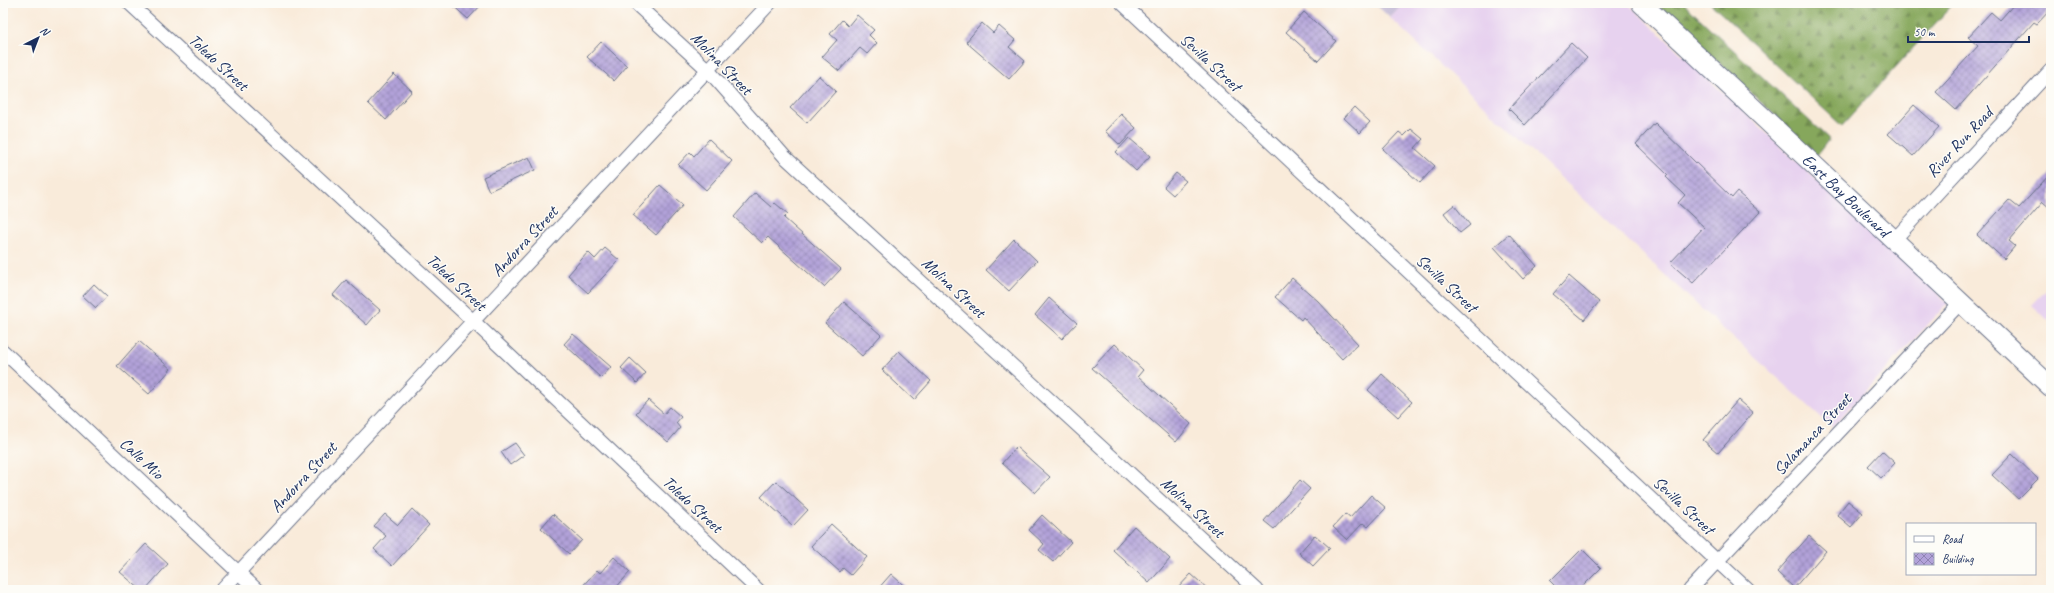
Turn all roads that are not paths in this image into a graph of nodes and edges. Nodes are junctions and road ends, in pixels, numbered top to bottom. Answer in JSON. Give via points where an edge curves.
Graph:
{"nodes":[{"id":1,"x":129,"y":3,"type":"edge"},
{"id":2,"x":635,"y":3,"type":"edge"},
{"id":3,"x":770,"y":3,"type":"edge"},
{"id":4,"x":1122,"y":3,"type":"edge"},
{"id":5,"x":1641,"y":3,"type":"edge"},
{"id":6,"x":708,"y":70,"type":"junction"},
{"id":7,"x":2051,"y":70,"type":"edge"},
{"id":8,"x":1894,"y":240,"type":"junction"},
{"id":9,"x":1961,"y":302,"type":"junction"},
{"id":10,"x":473,"y":321,"type":"junction"},
{"id":11,"x":3,"y":351,"type":"edge"},
{"id":12,"x":2051,"y":387,"type":"edge"},
{"id":13,"x":1717,"y":561,"type":"junction"},
{"id":14,"x":238,"y":572,"type":"junction"},
{"id":15,"x":222,"y":590,"type":"edge"},
{"id":16,"x":257,"y":590,"type":"edge"},
{"id":17,"x":758,"y":590,"type":"edge"},
{"id":18,"x":1257,"y":590,"type":"edge"},
{"id":19,"x":1690,"y":590,"type":"edge"},
{"id":20,"x":1748,"y":590,"type":"edge"}],
"edges":[{"from":1,"to":10,"type":"street","name":"Toledo Street"},
{"from":2,"to":6,"type":"street","name":"Molina Street"},
{"from":3,"to":6,"type":"street","name":"Andorra Street"},
{"from":4,"to":13,"type":"street","name":"Sevilla Street"},
{"from":5,"to":8,"type":"main road","name":"East Bay Boulevard"},
{"from":6,"to":10,"type":"street","name":"Andorra Street"},
{"from":6,"to":18,"type":"street","name":"Molina Street","via":[[785,157]]},
{"from":7,"to":8,"type":"street","name":"River Run Road"},
{"from":8,"to":9,"type":"main road","name":"East Bay Boulevard"},
{"from":9,"to":12,"type":"main road","name":"East Bay Boulevard"},
{"from":9,"to":13,"type":"street","name":"Salamanca Street"},
{"from":10,"to":14,"type":"street","name":"Andorra Street"},
{"from":10,"to":17,"type":"street","name":"Toledo Street"},
{"from":11,"to":14,"type":"street","name":"Calle Mio"},
{"from":13,"to":19,"type":"street","name":"Salamanca Street"},
{"from":13,"to":20,"type":"street","name":"Sevilla Street"},
{"from":14,"to":15,"type":"street","name":"Andorra Street"},
{"from":14,"to":16,"type":"street","name":"Calle Mio"}]}
